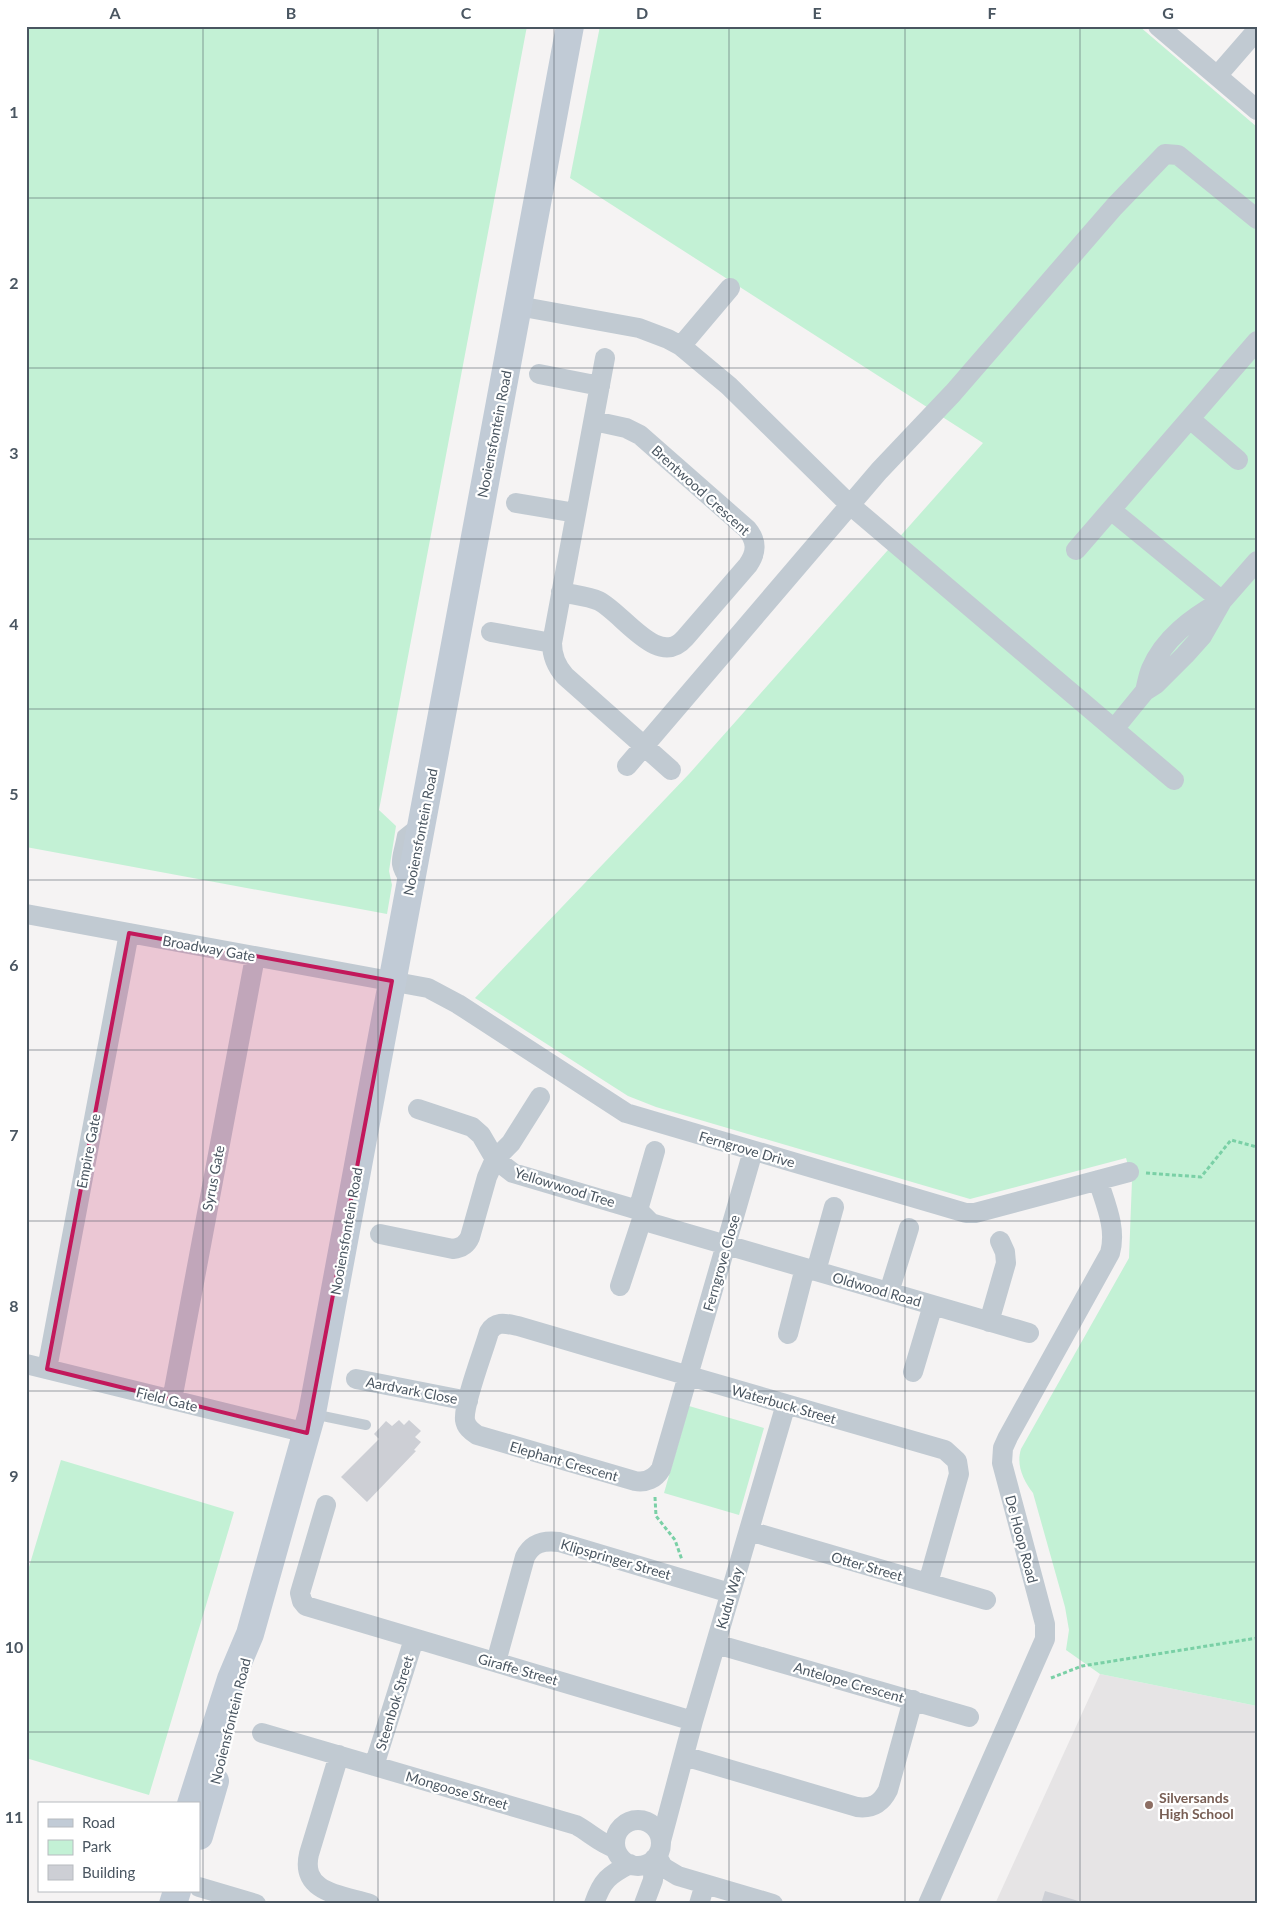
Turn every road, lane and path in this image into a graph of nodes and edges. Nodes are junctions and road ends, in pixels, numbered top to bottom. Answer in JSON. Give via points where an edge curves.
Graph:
{"nodes":[{"id":1,"x":570,"y":26,"type":"edge"},
{"id":2,"x":1158,"y":26,"type":"edge"},
{"id":3,"x":1257,"y":30,"type":"edge"},
{"id":4,"x":1217,"y":76,"type":"junction"},
{"id":5,"x":1257,"y":110,"type":"edge"},
{"id":6,"x":1257,"y":219,"type":"edge"},
{"id":7,"x":730,"y":288,"type":"dead end"},
{"id":8,"x":518,"y":306,"type":"junction"},
{"id":9,"x":1257,"y":341,"type":"edge"},
{"id":10,"x":681,"y":346,"type":"junction"},
{"id":11,"x":605,"y":358,"type":"dead end"},
{"id":12,"x":540,"y":374,"type":"dead end"},
{"id":13,"x":600,"y":386,"type":"junction"},
{"id":14,"x":1190,"y":419,"type":"junction"},
{"id":15,"x":594,"y":420,"type":"junction"},
{"id":16,"x":1238,"y":460,"type":"dead end"},
{"id":17,"x":516,"y":503,"type":"dead end"},
{"id":18,"x":850,"y":505,"type":"junction"},
{"id":19,"x":1111,"y":510,"type":"junction"},
{"id":20,"x":576,"y":513,"type":"junction"},
{"id":21,"x":1076,"y":550,"type":"dead end"},
{"id":22,"x":1257,"y":561,"type":"edge"},
{"id":23,"x":561,"y":592,"type":"junction"},
{"id":24,"x":1222,"y":601,"type":"junction"},
{"id":25,"x":491,"y":632,"type":"dead end"},
{"id":26,"x":552,"y":643,"type":"junction"},
{"id":27,"x":1114,"y":729,"type":"junction"},
{"id":28,"x":644,"y":747,"type":"junction"},
{"id":29,"x":627,"y":766,"type":"dead end"},
{"id":30,"x":671,"y":770,"type":"dead end"},
{"id":31,"x":1174,"y":780,"type":"dead end"},
{"id":32,"x":26,"y":914,"type":"edge"},
{"id":33,"x":129,"y":934,"type":"junction"},
{"id":34,"x":255,"y":957,"type":"junction"},
{"id":35,"x":392,"y":981,"type":"junction"},
{"id":36,"x":540,"y":1097,"type":"dead end"},
{"id":37,"x":418,"y":1109,"type":"dead end"},
{"id":38,"x":1257,"y":1147,"type":"edge"},
{"id":39,"x":655,"y":1151,"type":"dead end"},
{"id":40,"x":753,"y":1151,"type":"junction"},
{"id":41,"x":495,"y":1159,"type":"junction"},
{"id":42,"x":1129,"y":1172,"type":"joint"},
{"id":43,"x":1098,"y":1180,"type":"junction"},
{"id":44,"x":834,"y":1207,"type":"dead end"},
{"id":45,"x":640,"y":1213,"type":"junction"},
{"id":46,"x":908,"y":1228,"type":"dead end"},
{"id":47,"x":380,"y":1234,"type":"dead end"},
{"id":48,"x":1000,"y":1241,"type":"dead end"},
{"id":49,"x":726,"y":1245,"type":"junction"},
{"id":50,"x":811,"y":1270,"type":"junction"},
{"id":51,"x":620,"y":1286,"type":"dead end"},
{"id":52,"x":889,"y":1292,"type":"junction"},
{"id":53,"x":933,"y":1305,"type":"junction"},
{"id":54,"x":989,"y":1322,"type":"junction"},
{"id":55,"x":489,"y":1332,"type":"joint"},
{"id":56,"x":1029,"y":1333,"type":"dead end"},
{"id":57,"x":788,"y":1334,"type":"dead end"},
{"id":58,"x":26,"y":1364,"type":"edge"},
{"id":59,"x":47,"y":1369,"type":"junction"},
{"id":60,"x":913,"y":1372,"type":"dead end"},
{"id":61,"x":688,"y":1376,"type":"junction"},
{"id":62,"x":356,"y":1379,"type":"dead end"},
{"id":63,"x":172,"y":1400,"type":"junction"},
{"id":64,"x":468,"y":1401,"type":"junction"},
{"id":65,"x":786,"y":1404,"type":"junction"},
{"id":66,"x":310,"y":1423,"type":"junction"},
{"id":67,"x":366,"y":1425,"type":"dead end"},
{"id":68,"x":651,"y":1479,"type":"junction"},
{"id":69,"x":326,"y":1505,"type":"dead end"},
{"id":70,"x":749,"y":1531,"type":"junction"},
{"id":71,"x":684,"y":1579,"type":"junction"},
{"id":72,"x":928,"y":1583,"type":"junction"},
{"id":73,"x":730,"y":1593,"type":"junction"},
{"id":74,"x":986,"y":1600,"type":"dead end"},
{"id":75,"x":250,"y":1634,"type":"junction"},
{"id":76,"x":1257,"y":1638,"type":"edge"},
{"id":77,"x":414,"y":1640,"type":"junction"},
{"id":78,"x":716,"y":1644,"type":"junction"},
{"id":79,"x":496,"y":1662,"type":"junction"},
{"id":80,"x":1051,"y":1678,"type":"dead end"},
{"id":81,"x":912,"y":1700,"type":"junction"},
{"id":82,"x":969,"y":1717,"type":"dead end"},
{"id":83,"x":693,"y":1721,"type":"junction"},
{"id":84,"x":262,"y":1733,"type":"dead end"},
{"id":85,"x":339,"y":1756,"type":"junction"},
{"id":86,"x":684,"y":1756,"type":"junction"},
{"id":87,"x":374,"y":1766,"type":"junction"},
{"id":88,"x":673,"y":1792,"type":"junction"},
{"id":89,"x":193,"y":1802,"type":"edge"},
{"id":90,"x":639,"y":1821,"type":"junction"},
{"id":91,"x":576,"y":1825,"type":"junction"},
{"id":92,"x":200,"y":1832,"type":"edge"},
{"id":93,"x":615,"y":1849,"type":"junction"},
{"id":94,"x":657,"y":1852,"type":"junction"},
{"id":95,"x":631,"y":1865,"type":"junction"},
{"id":96,"x":674,"y":1874,"type":"junction"},
{"id":97,"x":704,"y":1884,"type":"junction"},
{"id":98,"x":200,"y":1887,"type":"edge"},
{"id":99,"x":647,"y":1897,"type":"edge"},
{"id":100,"x":596,"y":1898,"type":"edge"},
{"id":101,"x":256,"y":1904,"type":"edge"},
{"id":102,"x":370,"y":1904,"type":"edge"},
{"id":103,"x":699,"y":1904,"type":"edge"},
{"id":104,"x":773,"y":1904,"type":"edge"},
{"id":105,"x":928,"y":1904,"type":"edge"}],
"edges":[{"from":1,"to":8,"type":"street","name":"Nooiensfontein Road"},
{"from":2,"to":4,"type":"street"},
{"from":3,"to":4,"type":"street"},
{"from":4,"to":5,"type":"street"},
{"from":6,"to":18,"type":"street","via":[[1178,155],[1165,154],[1114,207],[953,393]]},
{"from":7,"to":10,"type":"street"},
{"from":8,"to":10,"type":"street","via":[[639,328]]},
{"from":8,"to":35,"type":"street","name":"Nooiensfontein Road"},
{"from":9,"to":14,"type":"street"},
{"from":10,"to":18,"type":"street","via":[[729,386]]},
{"from":11,"to":13,"type":"street"},
{"from":12,"to":13,"type":"street"},
{"from":13,"to":15,"type":"street"},
{"from":14,"to":16,"type":"street"},
{"from":14,"to":19,"type":"street"},
{"from":15,"to":20,"type":"street"},
{"from":15,"to":23,"type":"street","name":"Brentwood Crescent","via":[[640,435],[747,529],[754,540],[755,554],[682,642],[671,647],[650,643],[611,608],[597,600]]},
{"from":17,"to":20,"type":"street"},
{"from":18,"to":27,"type":"street"},
{"from":18,"to":28,"type":"street"},
{"from":19,"to":21,"type":"street"},
{"from":19,"to":24,"type":"street"},
{"from":20,"to":23,"type":"street"},
{"from":22,"to":24,"type":"street"},
{"from":23,"to":26,"type":"street"},
{"from":24,"to":27,"type":"street","via":[[1196,642],[1156,684],[1145,691]]},
{"from":25,"to":26,"type":"street"},
{"from":26,"to":28,"type":"street","via":[[558,669]]},
{"from":27,"to":31,"type":"street"},
{"from":28,"to":29,"type":"street"},
{"from":28,"to":30,"type":"street"},
{"from":32,"to":33,"type":"street","name":"Broadway Gate"},
{"from":33,"to":34,"type":"street","name":"Broadway Gate"},
{"from":33,"to":59,"type":"street","name":"Empire Gate"},
{"from":34,"to":35,"type":"street","name":"Broadway Gate"},
{"from":34,"to":63,"type":"street","name":"Syrus Gate"},
{"from":35,"to":40,"type":"street","name":"Ferngrove Drive","via":[[428,988],[445,996],[620,1111]]},
{"from":35,"to":66,"type":"street","name":"Nooiensfontein Road"},
{"from":36,"to":41,"type":"street","via":[[512,1143]]},
{"from":37,"to":41,"type":"street","name":"Yellowwood Tree","via":[[472,1127],[481,1135]]},
{"from":38,"to":42,"type":"path","via":[[1231,1140],[1201,1177]]},
{"from":39,"to":45,"type":"street"},
{"from":40,"to":43,"type":"street","name":"Ferngrove Drive","via":[[971,1214]]},
{"from":40,"to":49,"type":"street","name":"Ferngrove Close"},
{"from":41,"to":45,"type":"street","name":"Yellowwood Tree","via":[[513,1173]]},
{"from":41,"to":47,"type":"street","via":[[470,1237],[463,1246],[454,1249]]},
{"from":42,"to":43,"type":"street","name":"Ferngrove Drive"},
{"from":43,"to":105,"type":"street","name":"De Hoop Road","via":[[1112,1226],[1110,1253],[1008,1437],[1002,1456],[1045,1624],[1045,1639]]},
{"from":44,"to":50,"type":"street"},
{"from":45,"to":49,"type":"street","name":"Yellowwood Tree","via":[[651,1223]]},
{"from":45,"to":51,"type":"street"},
{"from":46,"to":52,"type":"street"},
{"from":48,"to":54,"type":"street","via":[[1006,1263]]},
{"from":49,"to":50,"type":"street","name":"Oldwood Road"},
{"from":49,"to":61,"type":"street","name":"Ferngrove Close"},
{"from":50,"to":52,"type":"street","name":"Oldwood Road"},
{"from":50,"to":57,"type":"street"},
{"from":52,"to":53,"type":"street","name":"Oldwood Road"},
{"from":53,"to":54,"type":"street","name":"Oldwood Road"},
{"from":53,"to":60,"type":"street"},
{"from":54,"to":56,"type":"street","name":"Oldwood Road"},
{"from":55,"to":61,"type":"street","name":"Waterbuck Street","via":[[499,1324],[518,1326]]},
{"from":55,"to":64,"type":"street","name":"Elephant Crescent"},
{"from":58,"to":59,"type":"street","name":"Field Gate"},
{"from":59,"to":63,"type":"street","name":"Field Gate"},
{"from":61,"to":65,"type":"street","name":"Waterbuck Street"},
{"from":61,"to":68,"type":"street","via":[[661,1469]]},
{"from":62,"to":64,"type":"street","name":"Aardvark Close"},
{"from":63,"to":66,"type":"street","name":"Field Gate"},
{"from":64,"to":68,"type":"street","name":"Elephant Crescent","via":[[466,1424],[476,1435],[635,1481]]},
{"from":65,"to":70,"type":"street","name":"Kudu Way"},
{"from":65,"to":72,"type":"street","name":"Waterbuck Street","via":[[944,1450],[955,1458],[960,1468],[958,1480]]},
{"from":66,"to":67,"type":"lane"},
{"from":66,"to":75,"type":"street","name":"Nooiensfontein Road"},
{"from":68,"to":71,"type":"path","via":[[656,1516],[679,1547]]},
{"from":69,"to":77,"type":"street","name":"Giraffe Street","via":[[300,1598],[309,1608]]},
{"from":70,"to":72,"type":"street","name":"Otter Street"},
{"from":70,"to":73,"type":"street","name":"Kudu Way"},
{"from":71,"to":73,"type":"street","name":"Klipspringer Street"},
{"from":71,"to":79,"type":"street","name":"Klipspringer Street","via":[[559,1542],[537,1543],[525,1557]]},
{"from":72,"to":74,"type":"street","name":"Otter Street"},
{"from":73,"to":78,"type":"street","name":"Kudu Way"},
{"from":75,"to":89,"type":"street","name":"Nooiensfontein Road","via":[[231,1679]]},
{"from":75,"to":92,"type":"street","name":"Nooiensfontein Road","via":[[238,1699]]},
{"from":76,"to":80,"type":"path","via":[[1082,1666]]},
{"from":77,"to":79,"type":"street","name":"Giraffe Street"},
{"from":77,"to":87,"type":"street","name":"Steenbok Street"},
{"from":78,"to":81,"type":"street","name":"Antelope Crescent"},
{"from":78,"to":83,"type":"street","name":"Kudu Way"},
{"from":79,"to":83,"type":"street","name":"Giraffe Street"},
{"from":81,"to":82,"type":"street"},
{"from":81,"to":86,"type":"street","name":"Antelope Crescent","via":[[888,1790],[882,1800],[871,1807],[857,1807]]},
{"from":83,"to":86,"type":"street","name":"Kudu Way"},
{"from":84,"to":85,"type":"street","name":"Mongoose Street"},
{"from":85,"to":87,"type":"street","name":"Mongoose Street"},
{"from":85,"to":102,"type":"street","via":[[308,1854],[307,1869],[311,1880],[322,1888]]},
{"from":86,"to":88,"type":"street","name":"Kudu Way"},
{"from":87,"to":91,"type":"street","name":"Mongoose Street"},
{"from":88,"to":90,"type":"street","name":"Kudu Way","via":[[661,1808]]},
{"from":88,"to":94,"type":"street","name":"Kudu Way"},
{"from":90,"to":91,"type":"street","name":"Mongoose Street"},
{"from":90,"to":93,"type":"street","name":"Kudu Way","via":[[628,1822],[619,1829]]},
{"from":90,"to":94,"type":"street","via":[[654,1827]]},
{"from":91,"to":93,"type":"street","name":"Mongoose Street"},
{"from":93,"to":95,"type":"street","name":"Mongoose Street"},
{"from":93,"to":100,"type":"street","name":"Kudu Way","via":[[604,1860]]},
{"from":94,"to":95,"type":"street","via":[[647,1864]]},
{"from":94,"to":96,"type":"street","via":[[663,1867]]},
{"from":94,"to":99,"type":"street","name":"Kudu Way"},
{"from":95,"to":99,"type":"street"},
{"from":95,"to":100,"type":"street","via":[[607,1878]]},
{"from":96,"to":97,"type":"street"},
{"from":96,"to":99,"type":"street","via":[[659,1879]]},
{"from":97,"to":103,"type":"street"},
{"from":97,"to":104,"type":"street"},
{"from":98,"to":101,"type":"street"}]}
